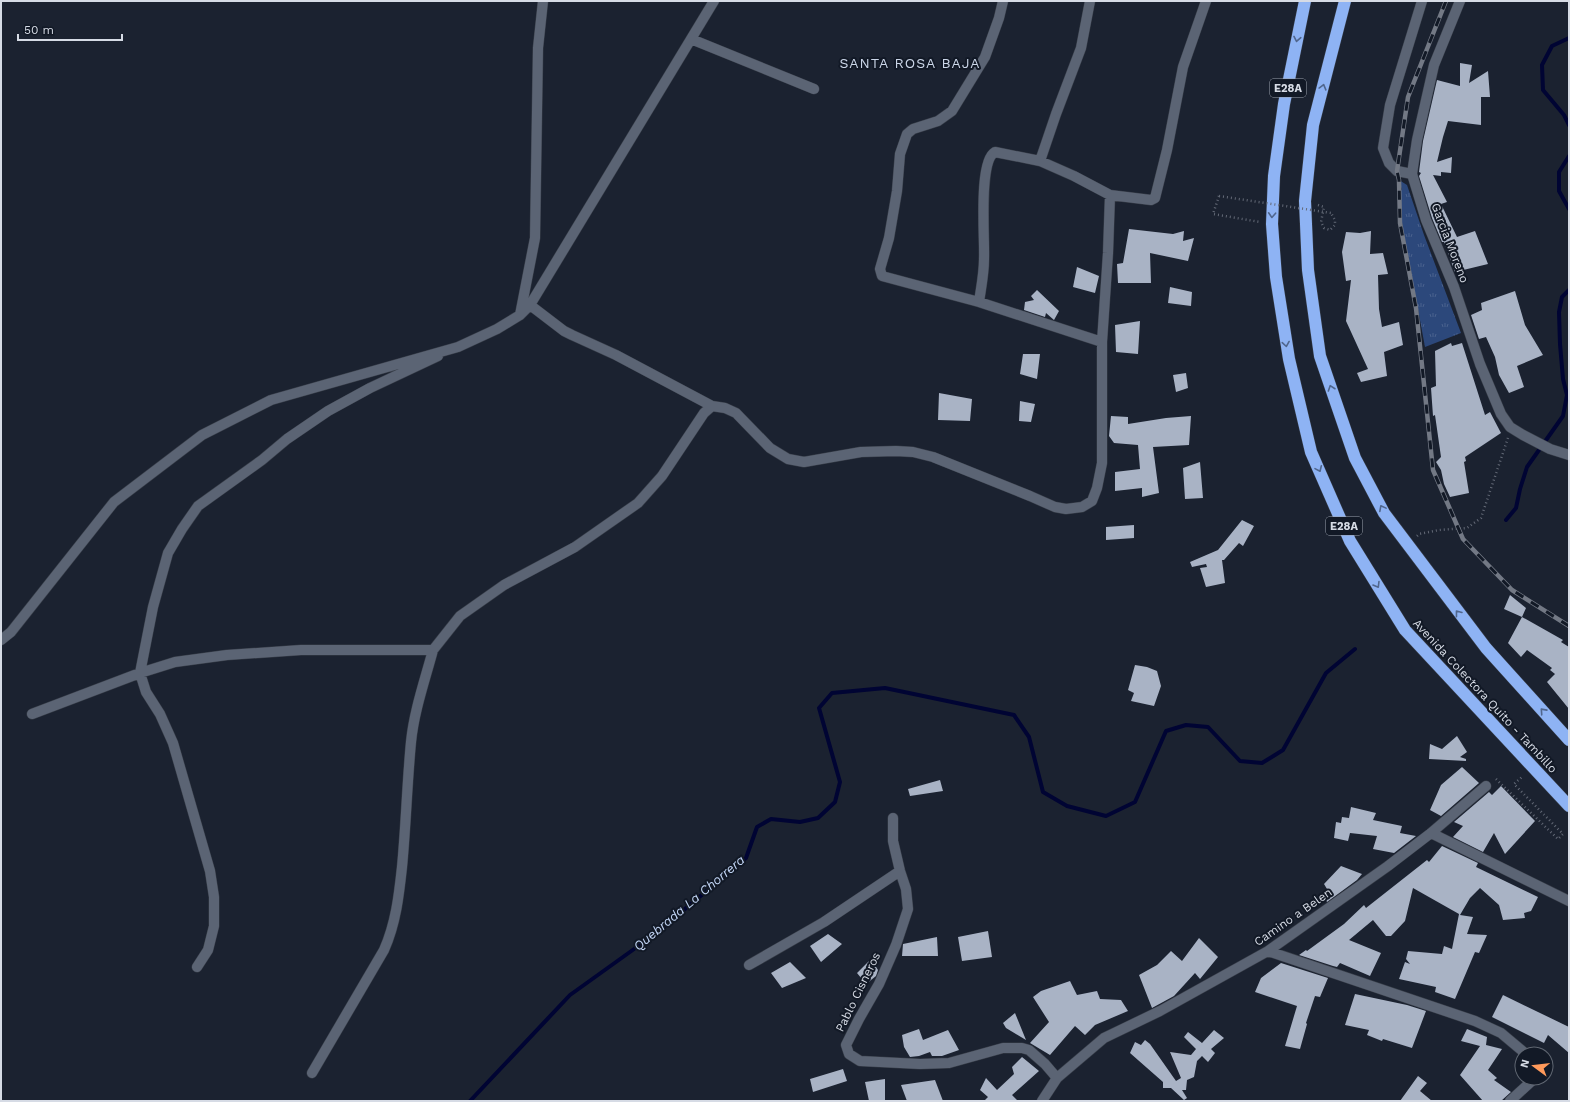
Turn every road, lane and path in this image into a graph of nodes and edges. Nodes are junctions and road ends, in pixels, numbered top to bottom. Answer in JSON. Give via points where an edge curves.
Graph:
{"nodes":[{"id":1,"x":543,"y":1,"type":"edge"},
{"id":2,"x":714,"y":1,"type":"edge"},
{"id":3,"x":1002,"y":1,"type":"edge"},
{"id":4,"x":1090,"y":1,"type":"edge"},
{"id":5,"x":1206,"y":1,"type":"edge"},
{"id":6,"x":1305,"y":1,"type":"edge"},
{"id":7,"x":1345,"y":1,"type":"edge"},
{"id":8,"x":1422,"y":1,"type":"edge"},
{"id":9,"x":1460,"y":1,"type":"edge"},
{"id":10,"x":691,"y":39,"type":"junction"},
{"id":11,"x":814,"y":89,"type":"dead end"},
{"id":12,"x":1040,"y":162,"type":"junction"},
{"id":13,"x":1412,"y":174,"type":"junction"},
{"id":14,"x":1110,"y":195,"type":"junction"},
{"id":15,"x":1324,"y":207,"type":"dead end"},
{"id":16,"x":1272,"y":224,"type":"junction"},
{"id":17,"x":979,"y":302,"type":"junction"},
{"id":18,"x":530,"y":304,"type":"junction"},
{"id":19,"x":520,"y":315,"type":"junction"},
{"id":20,"x":1102,"y":342,"type":"junction"},
{"id":21,"x":458,"y":347,"type":"junction"},
{"id":22,"x":712,"y":406,"type":"junction"},
{"id":23,"x":1513,"y":429,"type":"junction"},
{"id":24,"x":1569,"y":455,"type":"edge"},
{"id":25,"x":1408,"y":545,"type":"junction"},
{"id":26,"x":1,"y":640,"type":"edge"},
{"id":27,"x":433,"y":650,"type":"junction"},
{"id":28,"x":140,"y":673,"type":"junction"},
{"id":29,"x":32,"y":714,"type":"dead end"},
{"id":30,"x":1569,"y":740,"type":"edge"},
{"id":31,"x":1532,"y":768,"type":"junction"},
{"id":32,"x":1486,"y":786,"type":"joint"},
{"id":33,"x":1569,"y":806,"type":"edge"},
{"id":34,"x":893,"y":818,"type":"dead end"},
{"id":35,"x":1431,"y":833,"type":"junction"},
{"id":36,"x":900,"y":871,"type":"junction"},
{"id":37,"x":1569,"y":901,"type":"edge"},
{"id":38,"x":1268,"y":951,"type":"junction"},
{"id":39,"x":749,"y":965,"type":"dead end"},
{"id":40,"x":197,"y":967,"type":"dead end"},
{"id":41,"x":1517,"y":1046,"type":"edge"},
{"id":42,"x":312,"y":1073,"type":"dead end"},
{"id":43,"x":1056,"y":1078,"type":"junction"},
{"id":44,"x":1526,"y":1086,"type":"edge"},
{"id":45,"x":1042,"y":1101,"type":"edge"},
{"id":46,"x":1510,"y":1101,"type":"edge"}],
"edges":[{"from":1,"to":19,"type":"street","via":[[538,48],[535,238]]},
{"from":2,"to":10,"type":"street"},
{"from":3,"to":17,"type":"street","via":[[999,18],[985,56],[952,111],[938,121],[913,129],[907,134],[900,154],[889,238],[880,269],[882,276]]},
{"from":4,"to":12,"type":"street","via":[[1081,48]]},
{"from":5,"to":14,"type":"street","via":[[1183,67],[1155,198],[1151,200]]},
{"from":6,"to":16,"type":"highway","name":"Avenida Colectora Quito - Tambillo","number":"E28A","one_way":true,"via":[[1284,104],[1274,176]]},
{"from":25,"to":7,"type":"highway","number":"E28A","one_way":true,"via":[[1384,513],[1355,458],[1320,356],[1308,270],[1305,201],[1313,125]]},
{"from":8,"to":13,"type":"street","via":[[1390,105],[1383,148],[1389,163],[1397,171]]},
{"from":9,"to":13,"type":"street","name":"Garcia Moreno","via":[[1434,65]]},
{"from":10,"to":11,"type":"street"},
{"from":10,"to":18,"type":"street"},
{"from":12,"to":14,"type":"street"},
{"from":12,"to":17,"type":"street","via":[[995,152],[987,161],[983,224],[984,260]]},
{"from":13,"to":23,"type":"street","name":"Garcia Moreno","via":[[1426,220],[1454,287],[1480,364],[1501,414]]},
{"from":14,"to":20,"type":"street"},
{"from":15,"to":16,"type":"path","bridge":true,"via":[[1320,222],[1324,228],[1330,230],[1335,226],[1332,213],[1219,196],[1213,214]]},
{"from":16,"to":31,"type":"highway","name":"Avenida Colectora Quito - Tambillo","number":"E28A","one_way":true,"via":[[1276,277],[1289,359],[1311,452],[1350,541],[1405,630]]},
{"from":17,"to":20,"type":"street"},
{"from":18,"to":19,"type":"street"},
{"from":18,"to":22,"type":"street","via":[[572,336],[616,355]]},
{"from":19,"to":21,"type":"street"},
{"from":20,"to":22,"type":"street","via":[[1102,463],[1097,488],[1092,501],[1082,507],[1066,510],[933,457],[913,452],[861,452],[804,462],[788,459],[770,448],[736,413]]},
{"from":21,"to":26,"type":"street","via":[[271,400],[202,435],[114,502],[11,632]]},
{"from":21,"to":28,"type":"street","via":[[370,388],[328,411],[198,506],[168,553]]},
{"from":22,"to":27,"type":"street","via":[[704,413],[662,476],[638,503],[575,547],[504,585],[460,616]]},
{"from":23,"to":24,"type":"street","name":"Garcia Moreno","via":[[1550,449]]},
{"from":23,"to":25,"type":"path","via":[[1506,442],[1481,518],[1467,528],[1419,534]]},
{"from":30,"to":25,"type":"highway","number":"E28A","one_way":true,"via":[[1486,648]]},
{"from":27,"to":28,"type":"street","via":[[301,650],[250,654],[175,662]]},
{"from":27,"to":42,"type":"street","via":[[411,741],[398,907],[390,937]]},
{"from":28,"to":29,"type":"street"},
{"from":28,"to":40,"type":"street","via":[[146,692],[160,714],[173,743],[210,871],[214,897],[214,926],[208,950]]},
{"from":31,"to":32,"type":"path","via":[[1514,784],[1563,834],[1558,839],[1496,779]]},
{"from":31,"to":33,"type":"highway","name":"Avenida Colectora Quito - Tambillo","number":"E28A"},
{"from":32,"to":35,"type":"street","name":"Camino a Belen"},
{"from":34,"to":36,"type":"street","name":"Pablo Cisneros","via":[[893,841]]},
{"from":35,"to":37,"type":"street"},
{"from":35,"to":38,"type":"street","name":"Camino a Belen"},
{"from":36,"to":39,"type":"street","via":[[824,922]]},
{"from":36,"to":43,"type":"street","name":"Pablo Cisneros","via":[[908,909],[879,984],[846,1045],[850,1054],[860,1061],[950,1063],[1003,1048],[1022,1048],[1029,1050],[1045,1064]]},
{"from":38,"to":41,"type":"street","via":[[1475,1021],[1502,1033]]},
{"from":38,"to":43,"type":"street","name":"Camino a Belen","via":[[1160,1011],[1104,1038]]},
{"from":43,"to":45,"type":"street","name":"Camino a Belen"},
{"from":44,"to":46,"type":"street"}]}
